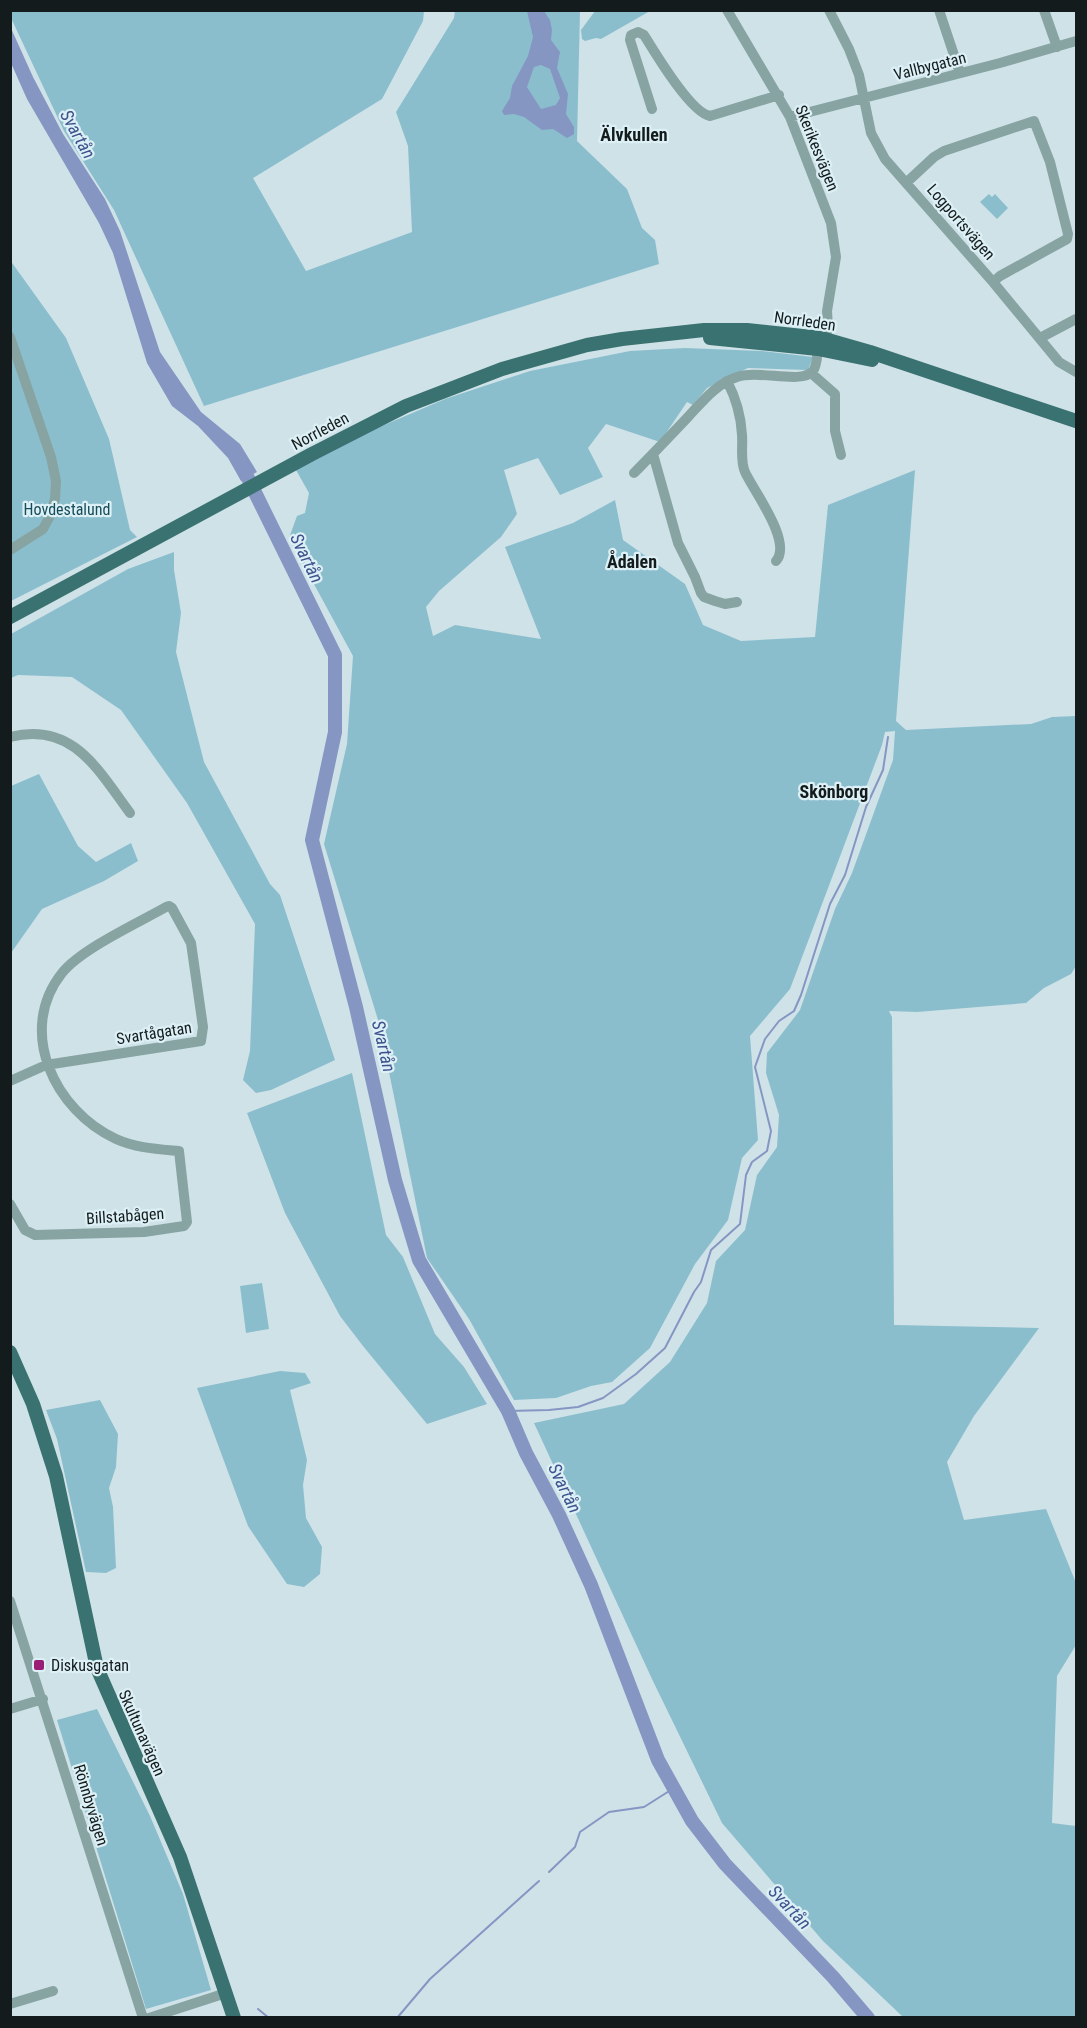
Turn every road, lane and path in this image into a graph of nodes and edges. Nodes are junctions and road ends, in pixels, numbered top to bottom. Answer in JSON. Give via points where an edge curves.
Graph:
{"nodes":[{"id":1,"x":727,"y":10,"type":"edge"},
{"id":2,"x":830,"y":10,"type":"edge"},
{"id":3,"x":939,"y":10,"type":"edge"},
{"id":4,"x":1044,"y":10,"type":"edge"},
{"id":5,"x":1077,"y":41,"type":"edge"},
{"id":6,"x":1057,"y":46,"type":"junction"},
{"id":7,"x":960,"y":73,"type":"junction"},
{"id":8,"x":778,"y":95,"type":"junction"},
{"id":9,"x":864,"y":98,"type":"junction"},
{"id":10,"x":652,"y":109,"type":"dead end"},
{"id":11,"x":790,"y":117,"type":"junction"},
{"id":12,"x":906,"y":183,"type":"junction"},
{"id":13,"x":993,"y":282,"type":"junction"},
{"id":14,"x":1077,"y":319,"type":"edge"},
{"id":15,"x":10,"y":337,"type":"edge"},
{"id":16,"x":1040,"y":338,"type":"junction"},
{"id":17,"x":819,"y":345,"type":"junction"},
{"id":18,"x":1077,"y":372,"type":"edge"},
{"id":19,"x":811,"y":373,"type":"junction"},
{"id":20,"x":727,"y":381,"type":"junction"},
{"id":21,"x":1077,"y":421,"type":"edge"},
{"id":22,"x":653,"y":454,"type":"junction"},
{"id":23,"x":841,"y":455,"type":"dead end"},
{"id":24,"x":634,"y":473,"type":"dead end"},
{"id":25,"x":10,"y":550,"type":"edge"},
{"id":26,"x":776,"y":561,"type":"dead end"},
{"id":27,"x":737,"y":602,"type":"dead end"},
{"id":28,"x":10,"y":617,"type":"edge"},
{"id":29,"x":10,"y":737,"type":"edge"},
{"id":30,"x":130,"y":813,"type":"dead end"},
{"id":31,"x":170,"y":907,"type":"joint"},
{"id":32,"x":46,"y":1065,"type":"junction"},
{"id":33,"x":10,"y":1081,"type":"edge"},
{"id":34,"x":10,"y":1204,"type":"edge"},
{"id":35,"x":10,"y":1352,"type":"edge"},
{"id":36,"x":10,"y":1601,"type":"edge"},
{"id":37,"x":43,"y":1699,"type":"junction"},
{"id":38,"x":10,"y":1709,"type":"edge"},
{"id":39,"x":53,"y":1991,"type":"dead end"},
{"id":40,"x":226,"y":1993,"type":"junction"},
{"id":41,"x":10,"y":2004,"type":"edge"},
{"id":42,"x":143,"y":2018,"type":"edge"},
{"id":43,"x":149,"y":2018,"type":"edge"},
{"id":44,"x":234,"y":2018,"type":"edge"}],
"edges":[{"from":1,"to":8,"type":"street","name":"Skerikesvägen"},
{"from":2,"to":9,"type":"street","name":"Logportsvägen","via":[[849,49]]},
{"from":3,"to":7,"type":"street"},
{"from":4,"to":6,"type":"street"},
{"from":5,"to":6,"type":"street","name":"Vallbygatan"},
{"from":6,"to":7,"type":"street","name":"Vallbygatan"},
{"from":7,"to":9,"type":"street","name":"Vallbygatan"},
{"from":8,"to":10,"type":"street","via":[[717,115],[703,115],[638,32],[631,34],[630,40]]},
{"from":8,"to":11,"type":"street","name":"Skerikesvägen"},
{"from":9,"to":11,"type":"street","name":"Vallbygatan"},
{"from":9,"to":12,"type":"street","name":"Logportsvägen","via":[[874,141]]},
{"from":11,"to":17,"type":"street","name":"Skerikesvägen","via":[[831,222],[836,257],[828,327]]},
{"from":12,"to":13,"type":"street","name":"Logportsvägen"},
{"from":12,"to":13,"type":"street","name":"Logportsvägen","via":[[944,151],[1034,121],[1050,162],[1067,238]]},
{"from":13,"to":16,"type":"street","name":"Logportsvägen"},
{"from":14,"to":16,"type":"street"},
{"from":15,"to":25,"type":"street","via":[[56,481],[55,499],[43,529]]},
{"from":16,"to":18,"type":"street","name":"Logportsvägen","via":[[1059,362]]},
{"from":17,"to":19,"type":"street","name":"Skerikesvägen"},
{"from":17,"to":21,"type":"main road","name":"Norrleden","via":[[933,373]]},
{"from":17,"to":28,"type":"main road","name":"Norrleden","via":[[668,334],[588,345],[502,369],[430,396],[349,435]]},
{"from":19,"to":20,"type":"street","via":[[795,378],[752,373]]},
{"from":19,"to":23,"type":"street","via":[[835,394],[835,431]]},
{"from":20,"to":22,"type":"street","via":[[703,400]]},
{"from":20,"to":26,"type":"street","via":[[741,418],[745,471],[766,506],[780,549]]},
{"from":22,"to":24,"type":"street"},
{"from":22,"to":27,"type":"street","via":[[678,543],[701,593],[715,602]]},
{"from":29,"to":30,"type":"street","via":[[50,735],[72,744],[89,759]]},
{"from":31,"to":32,"type":"street","name":"Billstabågen","via":[[90,950],[63,971],[53,985],[42,1018]]},
{"from":31,"to":32,"type":"street","name":"Svartågatan","via":[[191,943],[203,1027],[201,1041]]},
{"from":32,"to":33,"type":"street","name":"Svartågatan"},
{"from":32,"to":34,"type":"street","name":"Billstabågen","via":[[65,1099],[104,1133],[134,1145],[179,1151],[187,1222],[184,1226],[144,1232],[35,1235],[25,1230]]},
{"from":35,"to":40,"type":"main road","name":"Skultunavägen","via":[[33,1404],[56,1476],[97,1668],[180,1857]]},
{"from":36,"to":37,"type":"street","name":"Rönnbyvägen"},
{"from":37,"to":38,"type":"street"},
{"from":37,"to":42,"type":"street","name":"Rönnbyvägen"},
{"from":39,"to":41,"type":"street"},
{"from":40,"to":43,"type":"street"},
{"from":40,"to":44,"type":"main road","name":"Skultunavägen"}]}
